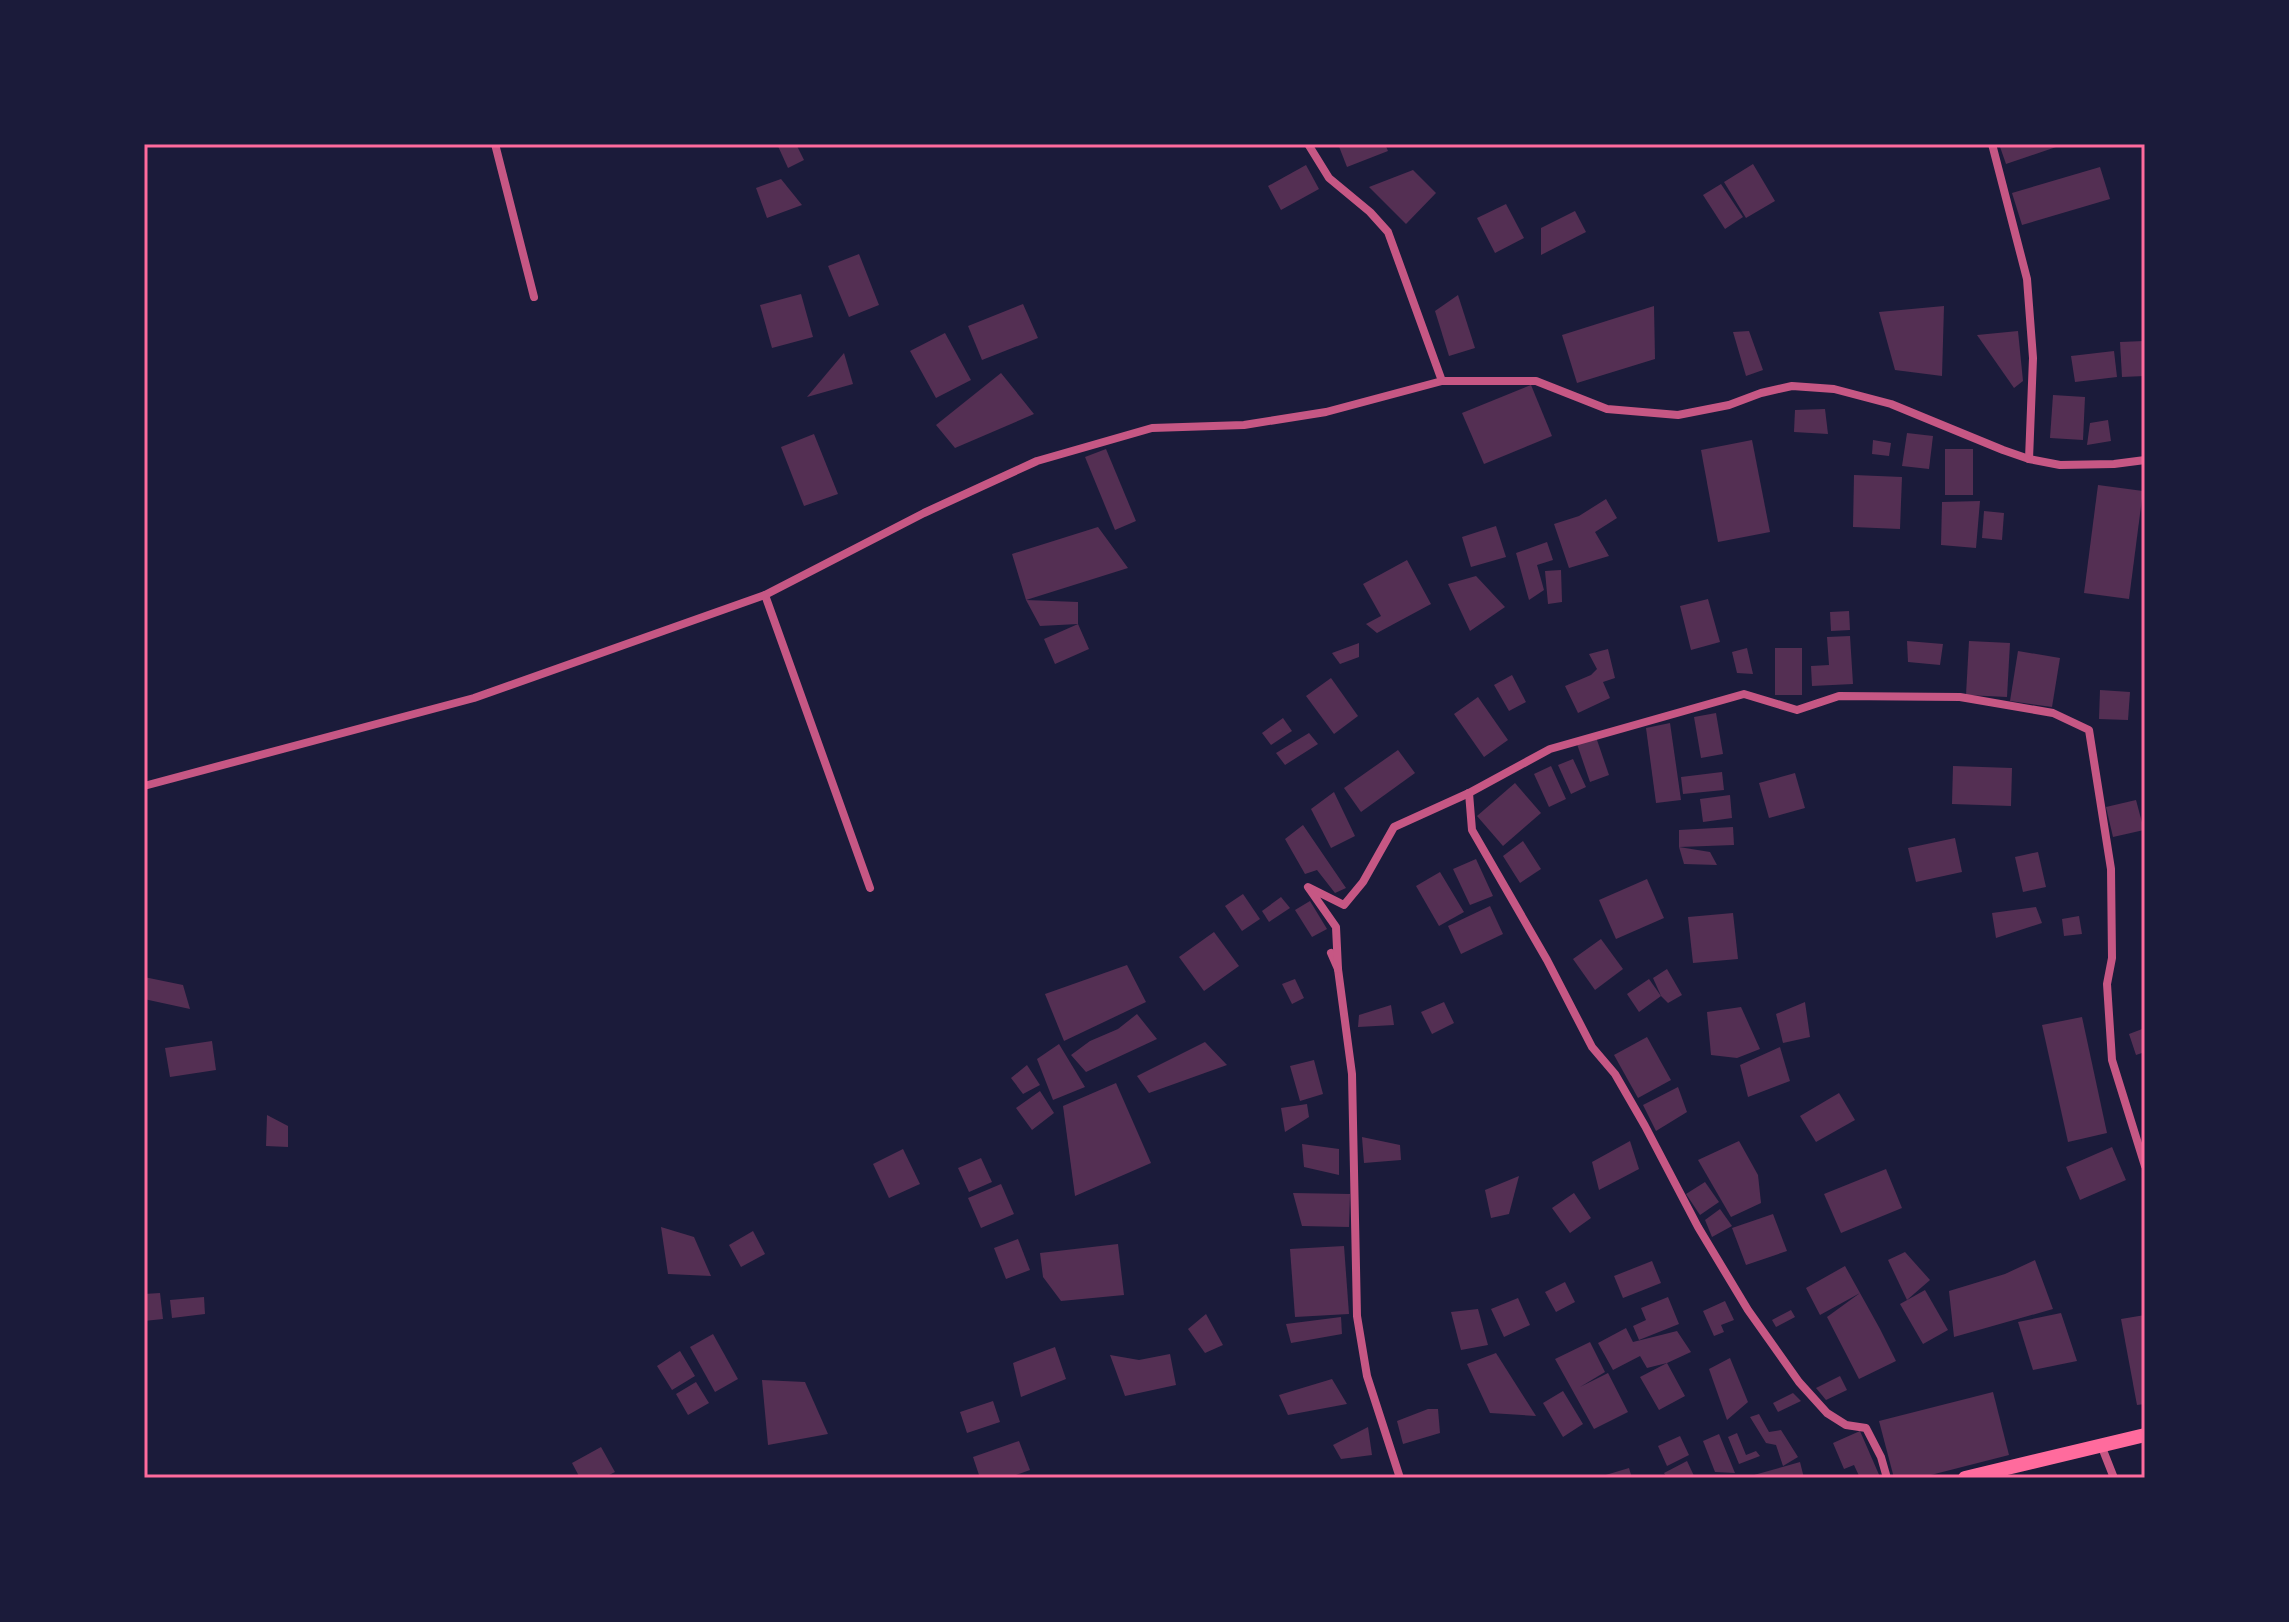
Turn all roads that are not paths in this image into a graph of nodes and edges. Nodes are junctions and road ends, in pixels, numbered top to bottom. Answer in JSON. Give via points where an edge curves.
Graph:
{"nodes":[{"id":1,"x":495,"y":144,"type":"edge"},
{"id":2,"x":1308,"y":144,"type":"edge"},
{"id":3,"x":1992,"y":144,"type":"edge"},
{"id":4,"x":534,"y":297,"type":"dead end"},
{"id":5,"x":1442,"y":381,"type":"junction"},
{"id":6,"x":2029,"y":459,"type":"junction"},
{"id":7,"x":2145,"y":460,"type":"edge"},
{"id":8,"x":765,"y":595,"type":"junction"},
{"id":9,"x":144,"y":786,"type":"edge"},
{"id":10,"x":1469,"y":793,"type":"junction"},
{"id":11,"x":870,"y":888,"type":"dead end"},
{"id":12,"x":1331,"y":953,"type":"dead end"},
{"id":13,"x":1338,"y":969,"type":"junction"},
{"id":14,"x":2145,"y":1166,"type":"edge"},
{"id":15,"x":2145,"y":1435,"type":"edge"},
{"id":16,"x":2101,"y":1444,"type":"junction"},
{"id":17,"x":1400,"y":1478,"type":"edge"},
{"id":18,"x":1887,"y":1478,"type":"edge"},
{"id":19,"x":1965,"y":1478,"type":"edge"},
{"id":20,"x":2114,"y":1478,"type":"edge"}],
"edges":[{"from":1,"to":4,"type":"street"},
{"from":2,"to":5,"type":"street","via":[[1329,178],[1388,232]]},
{"from":3,"to":6,"type":"street","via":[[2027,279],[2033,358]]},
{"from":5,"to":6,"type":"street","via":[[1536,381],[1607,409],[1678,415],[1792,386],[1834,389],[1891,404]]},
{"from":5,"to":8,"type":"street","via":[[1272,421],[1152,428],[1037,461]]},
{"from":6,"to":7,"type":"street","via":[[2060,465]]},
{"from":8,"to":9,"type":"street","via":[[474,698]]},
{"from":8,"to":11,"type":"street"},
{"from":10,"to":13,"type":"street","via":[[1394,827],[1344,905],[1308,887],[1336,927]]},
{"from":10,"to":14,"type":"street","via":[[1550,749],[1744,694],[1797,710],[1839,696],[1960,697],[2053,713],[2089,730],[2111,869],[2112,958],[2107,984],[2112,1060]]},
{"from":10,"to":18,"type":"street","via":[[1472,830],[1592,1047],[1615,1074],[1748,1310],[1827,1413],[1846,1425],[1866,1428]]},
{"from":12,"to":13,"type":"street"},
{"from":13,"to":17,"type":"street","via":[[1352,1074],[1357,1316],[1367,1376]]},
{"from":15,"to":16,"type":"main road"},
{"from":16,"to":19,"type":"main road"},
{"from":16,"to":20,"type":"street"}]}
